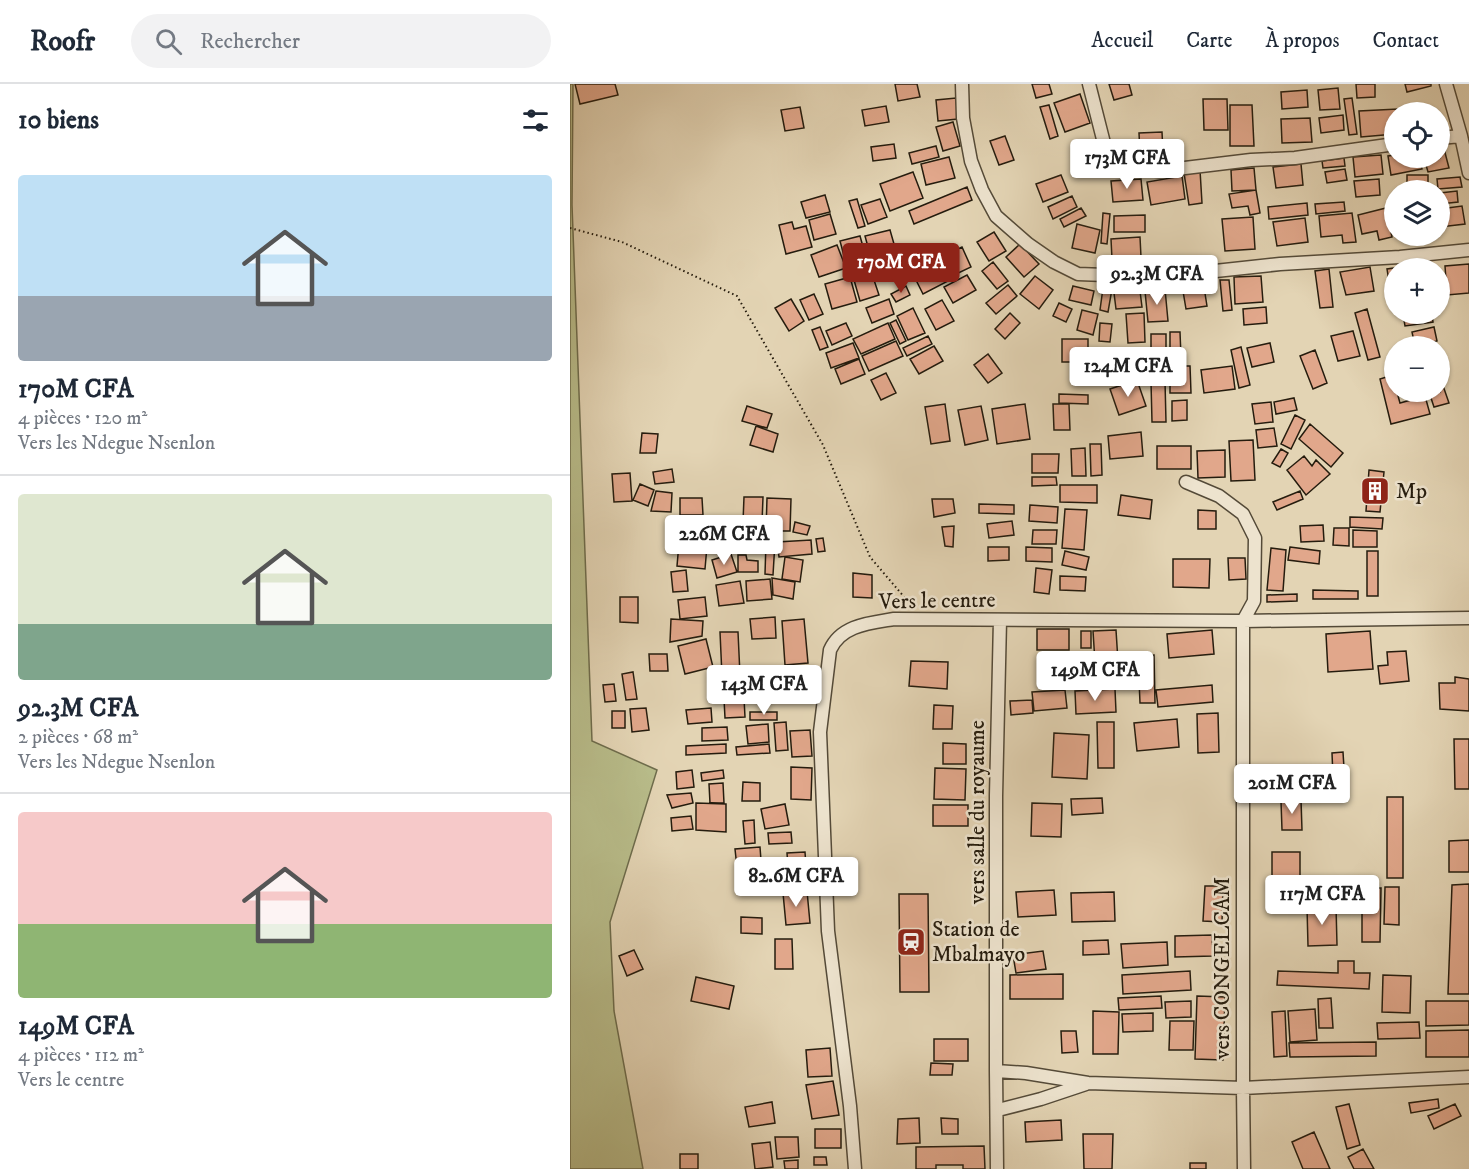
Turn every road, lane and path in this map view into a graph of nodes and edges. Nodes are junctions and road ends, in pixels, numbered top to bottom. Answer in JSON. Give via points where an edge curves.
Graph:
{"nodes":[{"id":1,"x":962,"y":84,"type":"edge"},
{"id":2,"x":1089,"y":84,"type":"edge"},
{"id":3,"x":1446,"y":84,"type":"edge"},
{"id":4,"x":1461,"y":136,"type":"junction"},
{"id":5,"x":1450,"y":137,"type":"edge"},
{"id":6,"x":1384,"y":146,"type":"edge"},
{"id":7,"x":1469,"y":173,"type":"edge"},
{"id":8,"x":570,"y":228,"type":"edge"},
{"id":9,"x":1469,"y":250,"type":"edge"},
{"id":10,"x":1186,"y":482,"type":"dead end"},
{"id":11,"x":1469,"y":618,"type":"edge"},
{"id":12,"x":923,"y":619,"type":"junction"},
{"id":13,"x":1000,"y":620,"type":"junction"},
{"id":14,"x":1243,"y":621,"type":"junction"},
{"id":15,"x":996,"y":1071,"type":"junction"},
{"id":16,"x":1469,"y":1077,"type":"edge"},
{"id":17,"x":1088,"y":1083,"type":"junction"},
{"id":18,"x":1243,"y":1088,"type":"junction"},
{"id":19,"x":998,"y":1110,"type":"junction"},
{"id":20,"x":855,"y":1169,"type":"edge"},
{"id":21,"x":997,"y":1169,"type":"edge"},
{"id":22,"x":1244,"y":1169,"type":"edge"}],
"edges":[{"from":1,"to":9,"type":"street","via":[[971,161],[996,216],[1037,250],[1078,274],[1160,277]]},
{"from":2,"to":6,"type":"street","via":[[1106,151],[1114,163],[1137,169],[1160,171]]},
{"from":3,"to":4,"type":"street"},
{"from":4,"to":5,"type":"street"},
{"from":4,"to":7,"type":"street"},
{"from":8,"to":12,"type":"path","via":[[622,242],[737,296],[823,445],[870,557]]},
{"from":10,"to":14,"type":"street","via":[[1219,496],[1243,514],[1255,538],[1254,601]]},
{"from":11,"to":14,"type":"street","name":"Vers le centre"},
{"from":12,"to":13,"type":"street","name":"Vers le centre"},
{"from":12,"to":20,"type":"street","name":"Vers le centre","via":[[894,619],[843,632],[830,650],[825,688],[820,732],[828,931]]},
{"from":13,"to":14,"type":"street","name":"Vers le centre"},
{"from":13,"to":15,"type":"street","name":"vers salle du royaume"},
{"from":14,"to":18,"type":"street","name":"vers CONGELCAM"},
{"from":15,"to":17,"type":"street"},
{"from":15,"to":19,"type":"street","name":"vers salle du royaume"},
{"from":16,"to":18,"type":"street","name":"vers CONGELCAM"},
{"from":17,"to":18,"type":"street"},
{"from":17,"to":19,"type":"street"},
{"from":18,"to":22,"type":"street"},
{"from":19,"to":21,"type":"street","name":"vers salle du royaume"}]}
